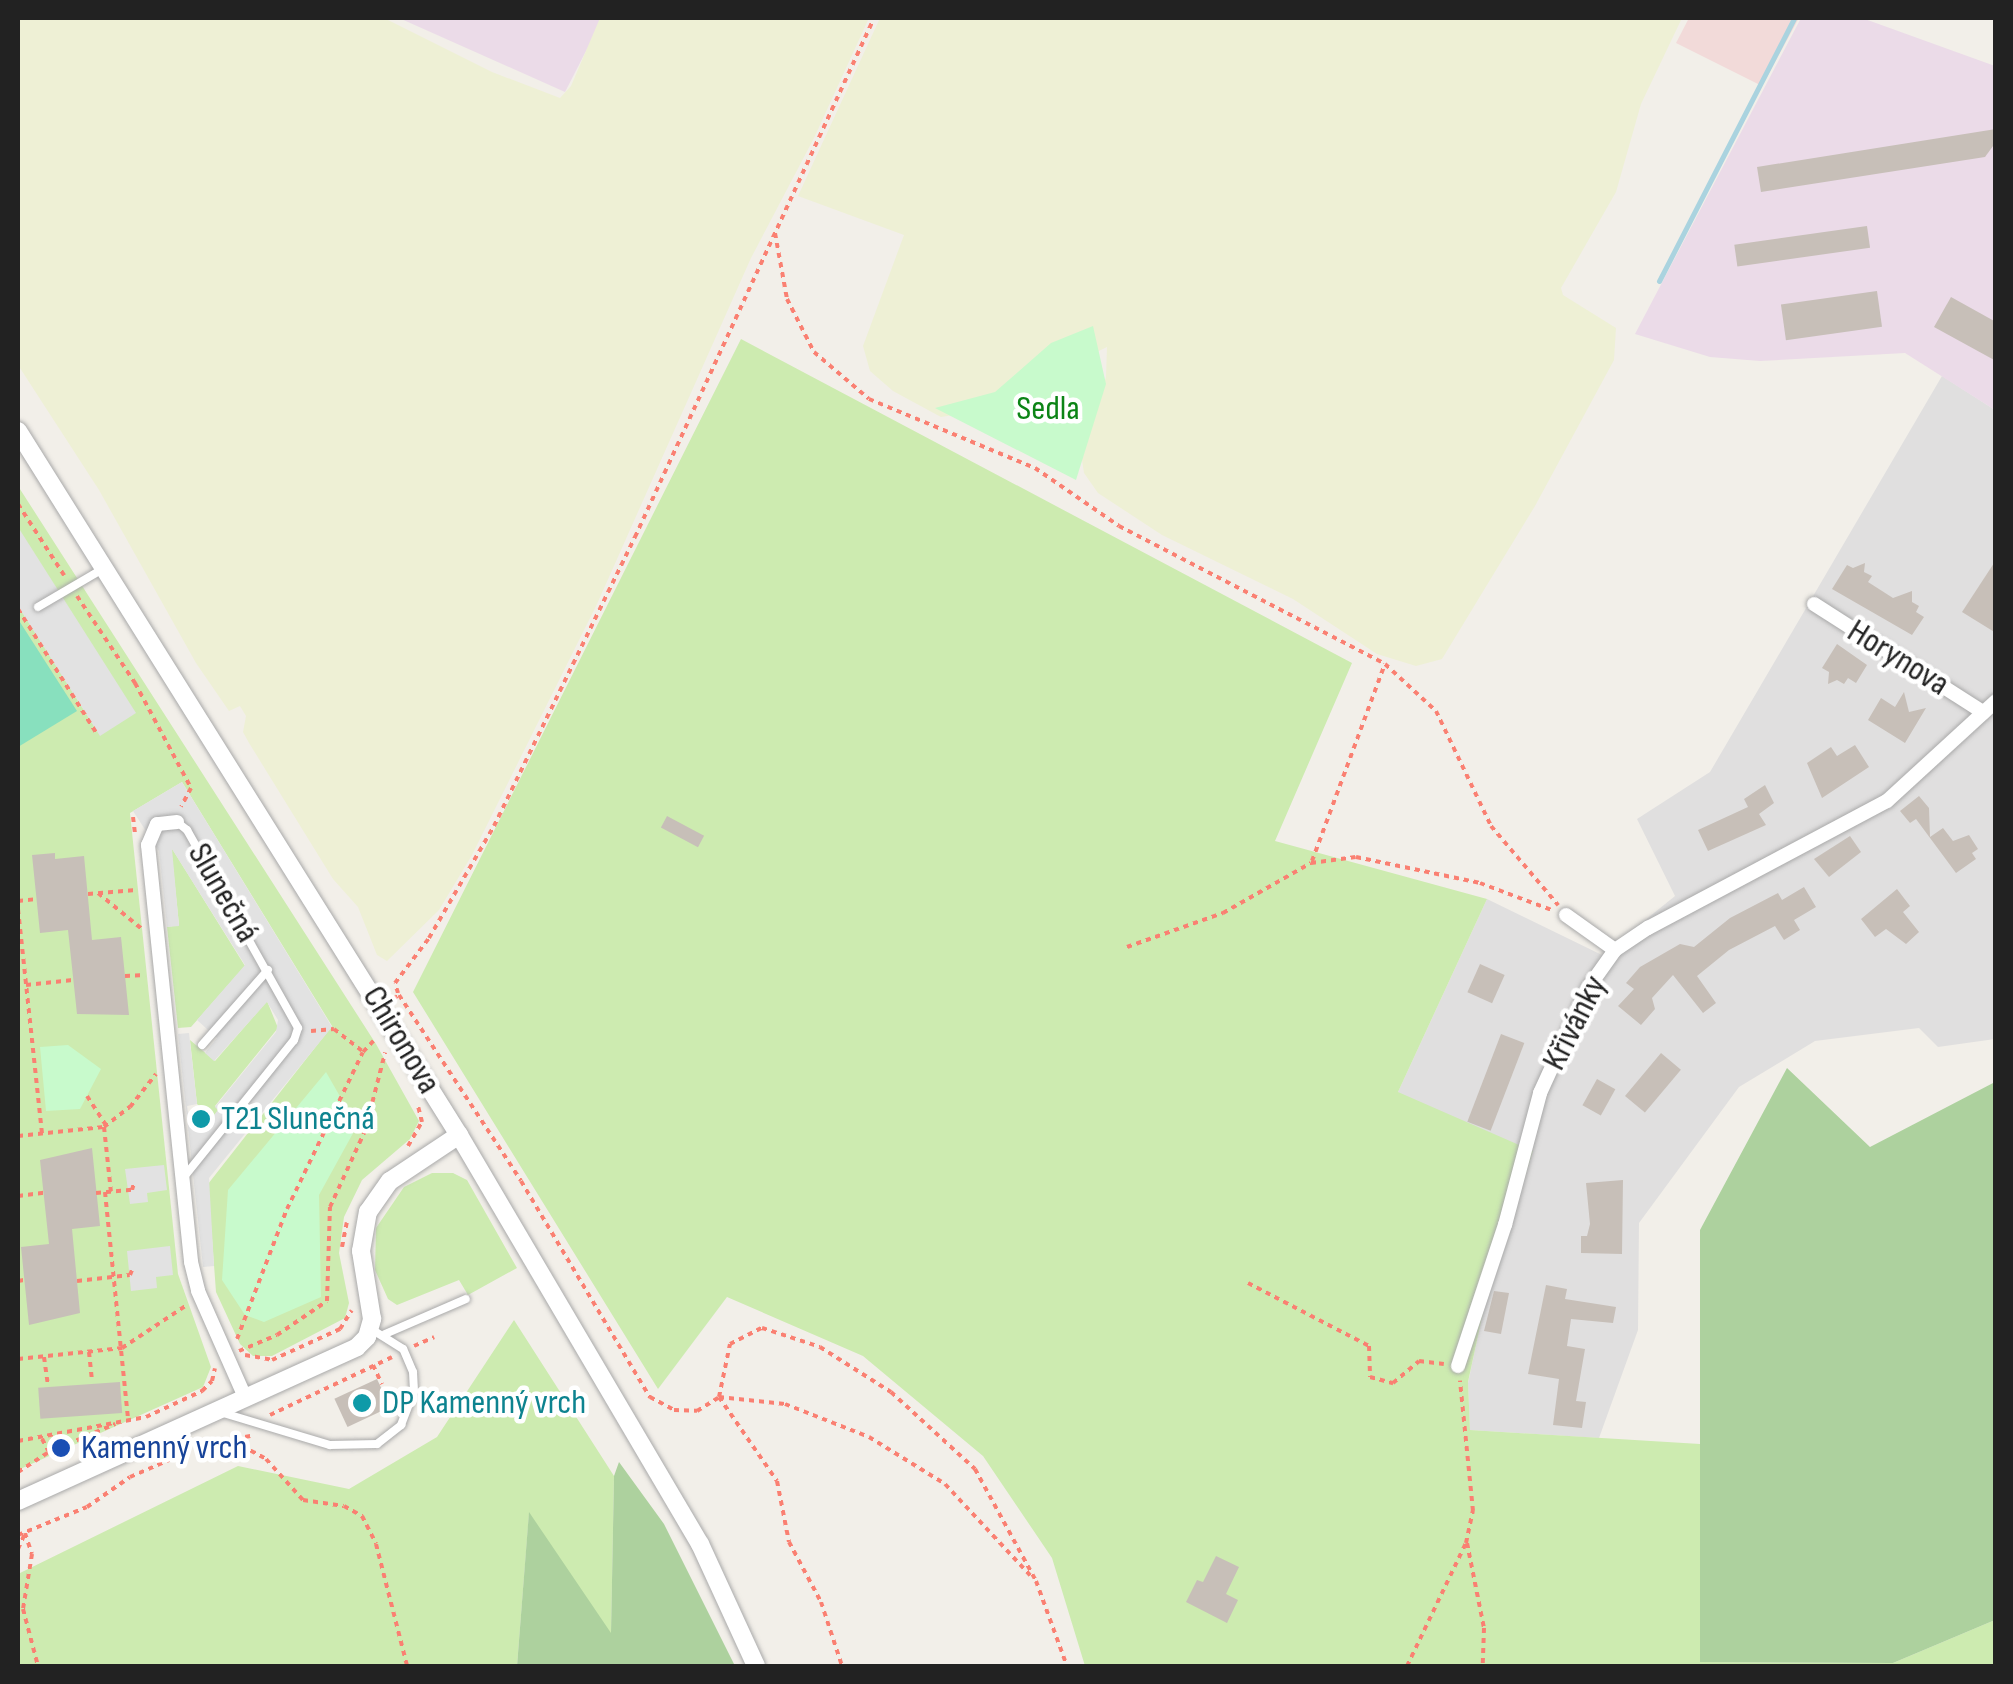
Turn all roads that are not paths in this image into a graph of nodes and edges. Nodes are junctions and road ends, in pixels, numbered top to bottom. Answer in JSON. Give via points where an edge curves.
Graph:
{"nodes":[{"id":1,"x":18,"y":431,"type":"edge"},
{"id":2,"x":105,"y":568,"type":"junction"},
{"id":3,"x":1814,"y":604,"type":"dead end"},
{"id":4,"x":38,"y":607,"type":"dead end"},
{"id":5,"x":1996,"y":701,"type":"edge"},
{"id":6,"x":1983,"y":712,"type":"junction"},
{"id":7,"x":177,"y":822,"type":"joint"},
{"id":8,"x":1566,"y":915,"type":"road end"},
{"id":9,"x":1615,"y":950,"type":"junction"},
{"id":10,"x":268,"y":970,"type":"junction"},
{"id":11,"x":202,"y":1045,"type":"dead end"},
{"id":12,"x":459,"y":1134,"type":"junction"},
{"id":13,"x":183,"y":1178,"type":"junction"},
{"id":14,"x":466,"y":1298,"type":"dead end"},
{"id":15,"x":378,"y":1332,"type":"junction"},
{"id":16,"x":1458,"y":1366,"type":"road end"},
{"id":17,"x":245,"y":1397,"type":"junction"},
{"id":18,"x":216,"y":1410,"type":"junction"},
{"id":19,"x":18,"y":1501,"type":"edge"},
{"id":20,"x":756,"y":1666,"type":"edge"}],
"edges":[{"from":1,"to":2,"type":"street","name":"Chironova"},
{"from":2,"to":4,"type":"lane"},
{"from":2,"to":12,"type":"street","name":"Chironova"},
{"from":3,"to":6,"type":"street","name":"Horynova"},
{"from":5,"to":6,"type":"street","name":"Křivánky"},
{"from":6,"to":9,"type":"street","name":"Křivánky","via":[[1886,801]]},
{"from":7,"to":10,"type":"lane","name":"Slunečná"},
{"from":7,"to":13,"type":"street","name":"Slunečná","via":[[158,824],[148,845]]},
{"from":8,"to":9,"type":"street"},
{"from":9,"to":16,"type":"street","name":"Křivánky","via":[[1588,988],[1540,1093]]},
{"from":10,"to":11,"type":"lane"},
{"from":10,"to":13,"type":"lane","name":"Slunečná","via":[[298,1033]]},
{"from":12,"to":15,"type":"street","via":[[390,1181],[368,1212],[360,1244]]},
{"from":12,"to":20,"type":"street","name":"Chironova","via":[[700,1544]]},
{"from":13,"to":17,"type":"street","name":"Slunečná","via":[[194,1278]]},
{"from":14,"to":15,"type":"lane"},
{"from":15,"to":17,"type":"street"},
{"from":15,"to":18,"type":"lane","via":[[404,1351],[413,1372],[410,1410],[377,1444],[330,1446]]},
{"from":17,"to":18,"type":"street"},
{"from":18,"to":19,"type":"street"}]}
